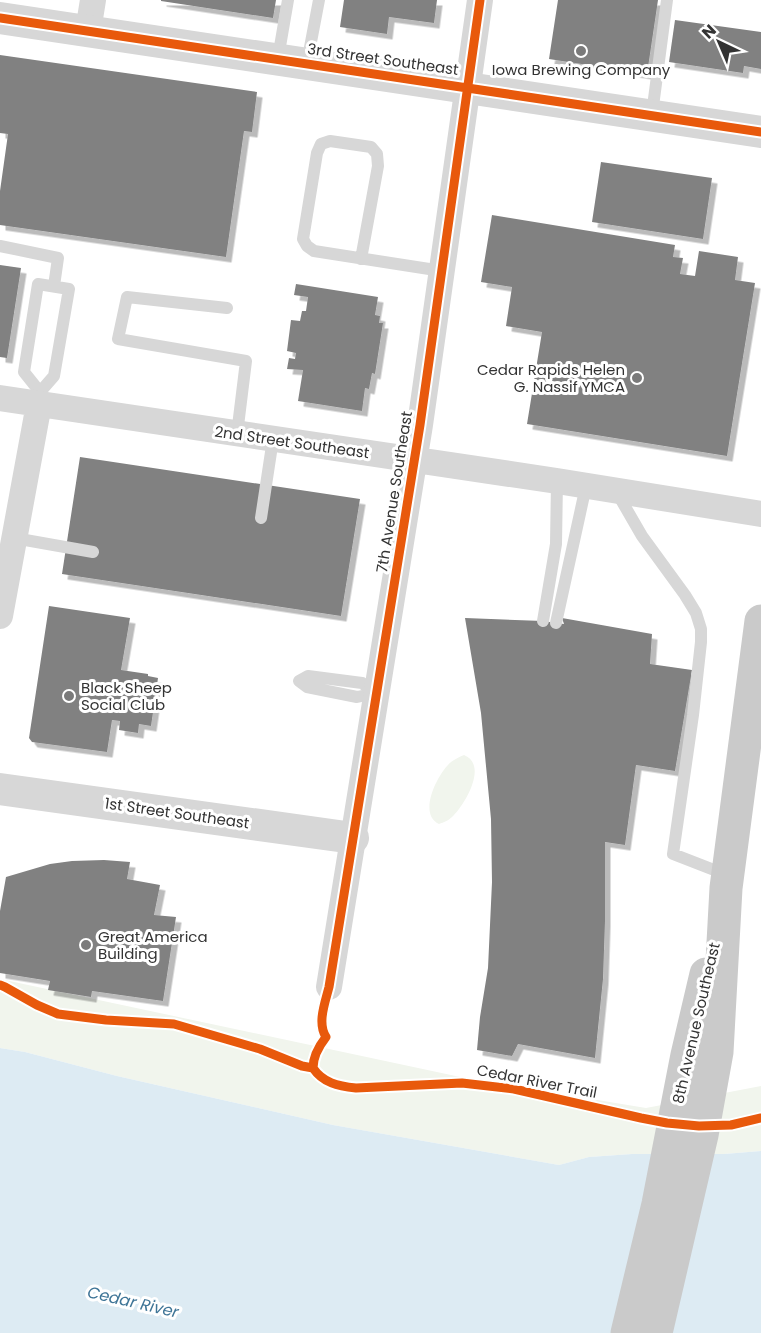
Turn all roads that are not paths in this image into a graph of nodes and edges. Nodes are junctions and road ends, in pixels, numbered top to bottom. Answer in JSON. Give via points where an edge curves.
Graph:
{"nodes":[{"id":1,"x":93,"y":0,"type":"edge"},
{"id":2,"x":288,"y":0,"type":"edge"},
{"id":3,"x":319,"y":0,"type":"edge"},
{"id":4,"x":480,"y":0,"type":"edge"},
{"id":5,"x":666,"y":0,"type":"edge"},
{"id":6,"x":0,"y":18,"type":"edge"},
{"id":7,"x":88,"y":31,"type":"junction"},
{"id":8,"x":292,"y":61,"type":"junction"},
{"id":9,"x":468,"y":87,"type":"junction"},
{"id":10,"x":651,"y":115,"type":"junction"},
{"id":11,"x":761,"y":132,"type":"edge"},
{"id":12,"x":0,"y":246,"type":"edge"},
{"id":13,"x":361,"y":259,"type":"junction"},
{"id":14,"x":441,"y":271,"type":"junction"},
{"id":15,"x":54,"y":286,"type":"junction"},
{"id":16,"x":227,"y":308,"type":"dead end"},
{"id":17,"x":0,"y":398,"type":"edge"},
{"id":18,"x":40,"y":398,"type":"junction"},
{"id":19,"x":237,"y":434,"type":"junction"},
{"id":20,"x":273,"y":439,"type":"junction"},
{"id":21,"x":414,"y":460,"type":"junction"},
{"id":22,"x":557,"y":481,"type":"junction"},
{"id":23,"x":586,"y":486,"type":"junction"},
{"id":24,"x":616,"y":491,"type":"junction"},
{"id":25,"x":761,"y":514,"type":"edge"},
{"id":26,"x":261,"y":518,"type":"dead end"},
{"id":27,"x":14,"y":538,"type":"junction"},
{"id":28,"x":93,"y":552,"type":"dead end"},
{"id":29,"x":0,"y":616,"type":"edge"},
{"id":30,"x":761,"y":621,"type":"edge"},
{"id":31,"x":376,"y":693,"type":"junction"},
{"id":32,"x":0,"y":789,"type":"edge"},
{"id":33,"x":353,"y":838,"type":"junction"},
{"id":34,"x":727,"y":882,"type":"junction"},
{"id":35,"x":329,"y":987,"type":"dead end"},
{"id":36,"x":702,"y":1054,"type":"junction"},
{"id":37,"x":627,"y":1333,"type":"edge"},
{"id":38,"x":656,"y":1333,"type":"edge"}],
"edges":[{"from":1,"to":7,"type":"street"},
{"from":2,"to":8,"type":"lane"},
{"from":3,"to":8,"type":"lane"},
{"from":4,"to":9,"type":"street","name":"7th Avenue Southeast"},
{"from":5,"to":10,"type":"lane"},
{"from":6,"to":7,"type":"street","name":"3rd Street Southeast"},
{"from":7,"to":8,"type":"street","name":"3rd Street Southeast"},
{"from":8,"to":9,"type":"street","name":"3rd Street Southeast"},
{"from":9,"to":10,"type":"street","name":"3rd Street Southeast"},
{"from":9,"to":14,"type":"street","name":"7th Avenue Southeast"},
{"from":10,"to":11,"type":"street","name":"3rd Street Southeast"},
{"from":12,"to":15,"type":"lane","via":[[58,258]]},
{"from":13,"to":13,"type":"lane","via":[[314,251],[303,239],[317,153],[321,144],[330,141],[371,147],[378,154]]},
{"from":13,"to":14,"type":"lane"},
{"from":14,"to":21,"type":"street","name":"7th Avenue Southeast"},
{"from":15,"to":18,"type":"lane","via":[[69,289],[54,376]]},
{"from":15,"to":18,"type":"lane","via":[[38,284],[24,372]]},
{"from":16,"to":19,"type":"lane","via":[[128,297],[118,339],[246,361]]},
{"from":17,"to":18,"type":"street","name":"2nd Street Southeast"},
{"from":18,"to":19,"type":"street","name":"2nd Street Southeast"},
{"from":18,"to":27,"type":"street"},
{"from":19,"to":20,"type":"street","name":"2nd Street Southeast"},
{"from":20,"to":21,"type":"street","name":"2nd Street Southeast"},
{"from":20,"to":26,"type":"lane"},
{"from":21,"to":22,"type":"street","name":"2nd Street Southeast"},
{"from":21,"to":31,"type":"street","name":"7th Avenue Southeast"},
{"from":22,"to":23,"type":"street","name":"2nd Street Southeast"},
{"from":22,"to":23,"type":"lane","via":[[550,622]]},
{"from":23,"to":24,"type":"street","name":"2nd Street Southeast"},
{"from":24,"to":25,"type":"street","name":"2nd Street Southeast"},
{"from":24,"to":34,"type":"lane","via":[[642,536],[685,595],[701,629],[673,854]]},
{"from":27,"to":28,"type":"lane"},
{"from":27,"to":29,"type":"street"},
{"from":30,"to":34,"type":"main road","name":"8th Avenue Southeast"},
{"from":31,"to":31,"type":"lane","via":[[362,683],[308,676],[299,681],[307,687],[357,697]]},
{"from":31,"to":33,"type":"street","name":"7th Avenue Southeast"},
{"from":32,"to":33,"type":"street","name":"1st Street Southeast"},
{"from":33,"to":35,"type":"street","name":"7th Avenue Southeast"},
{"from":34,"to":36,"type":"main road","name":"8th Avenue Southeast"},
{"from":36,"to":37,"type":"main road","name":"8th Avenue Southeast","via":[[658,1204]]},
{"from":36,"to":38,"type":"main road","name":"8th Avenue Southeast","via":[[702,1135]]}]}
